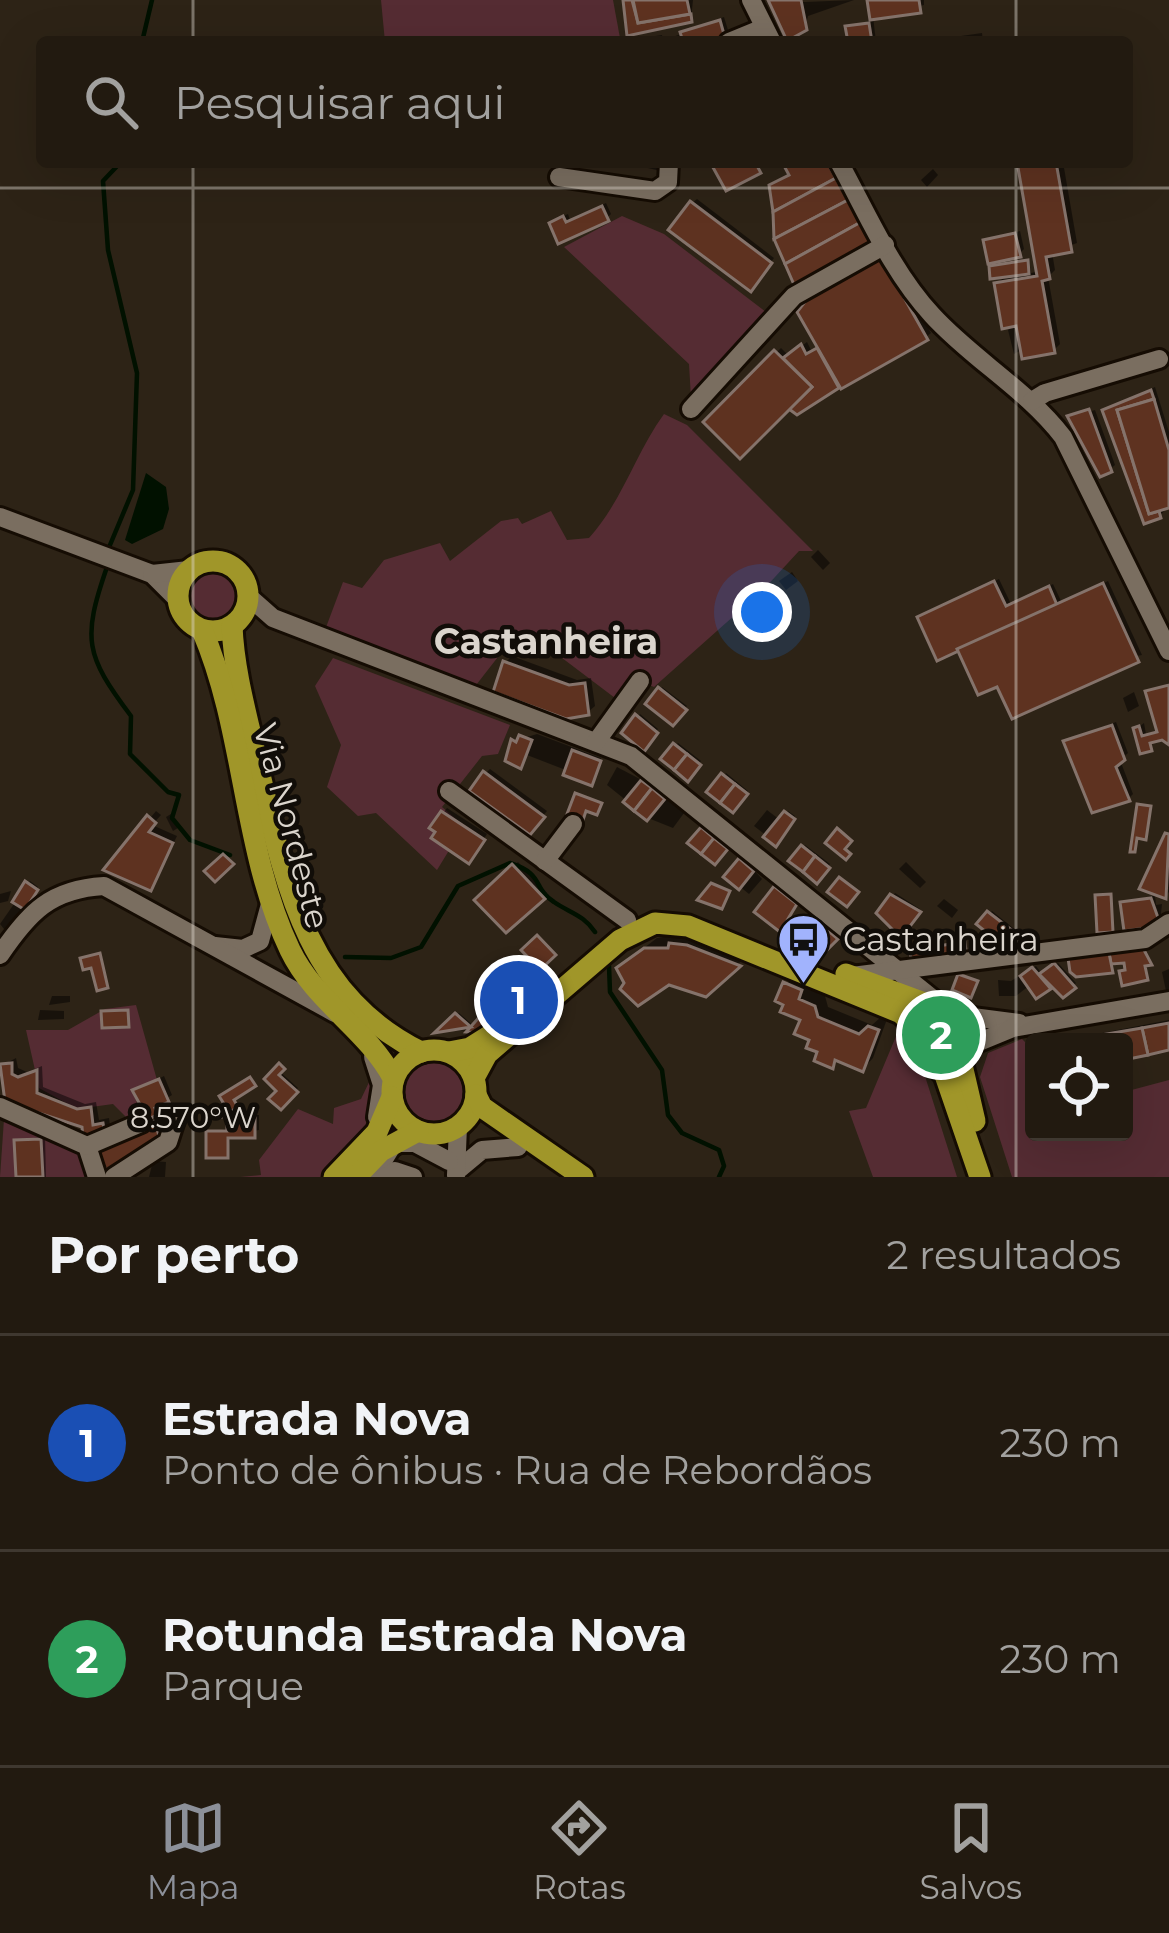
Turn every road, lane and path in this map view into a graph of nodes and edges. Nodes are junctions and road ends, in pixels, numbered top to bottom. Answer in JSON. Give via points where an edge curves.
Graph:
{"nodes":[{"id":1,"x":751,"y":0,"type":"edge"},
{"id":2,"x":768,"y":35,"type":"edge"},
{"id":3,"x":669,"y":168,"type":"edge"},
{"id":4,"x":842,"y":168,"type":"edge"},
{"id":5,"x":559,"y":177,"type":"dead end"},
{"id":6,"x":885,"y":244,"type":"junction"},
{"id":7,"x":1160,"y":359,"type":"dead end"},
{"id":8,"x":1032,"y":401,"type":"junction"},
{"id":9,"x":691,"y":409,"type":"dead end"},
{"id":10,"x":0,"y":517,"type":"edge"},
{"id":11,"x":189,"y":570,"type":"junction"},
{"id":12,"x":152,"y":574,"type":"junction"},
{"id":13,"x":248,"y":596,"type":"junction"},
{"id":14,"x":177,"y":599,"type":"junction"},
{"id":15,"x":273,"y":618,"type":"junction"},
{"id":16,"x":234,"y":624,"type":"junction"},
{"id":17,"x":202,"y":630,"type":"junction"},
{"id":18,"x":1169,"y":651,"type":"edge"},
{"id":19,"x":640,"y":681,"type":"dead end"},
{"id":20,"x":596,"y":742,"type":"junction"},
{"id":21,"x":449,"y":791,"type":"dead end"},
{"id":22,"x":573,"y":824,"type":"dead end"},
{"id":23,"x":545,"y":861,"type":"junction"},
{"id":24,"x":270,"y":898,"type":"junction"},
{"id":25,"x":626,"y":920,"type":"junction"},
{"id":26,"x":1169,"y":923,"type":"edge"},
{"id":27,"x":210,"y":945,"type":"junction"},
{"id":28,"x":869,"y":946,"type":"junction"},
{"id":29,"x":0,"y":955,"type":"edge"},
{"id":30,"x":899,"y":970,"type":"junction"},
{"id":31,"x":849,"y":975,"type":"junction"},
{"id":32,"x":1169,"y":1000,"type":"edge"},
{"id":33,"x":948,"y":1011,"type":"junction"},
{"id":34,"x":337,"y":1014,"type":"junction"},
{"id":35,"x":1036,"y":1024,"type":"junction"},
{"id":36,"x":916,"y":1035,"type":"junction"},
{"id":37,"x":365,"y":1042,"type":"junction"},
{"id":38,"x":961,"y":1050,"type":"junction"},
{"id":39,"x":421,"y":1052,"type":"junction"},
{"id":40,"x":449,"y":1052,"type":"junction"},
{"id":41,"x":932,"y":1058,"type":"junction"},
{"id":42,"x":475,"y":1087,"type":"junction"},
{"id":43,"x":393,"y":1088,"type":"junction"},
{"id":44,"x":0,"y":1107,"type":"edge"},
{"id":45,"x":176,"y":1117,"type":"dead end"},
{"id":46,"x":141,"y":1123,"type":"dead end"},
{"id":47,"x":460,"y":1124,"type":"junction"},
{"id":48,"x":424,"y":1132,"type":"junction"},
{"id":49,"x":391,"y":1145,"type":"junction"},
{"id":50,"x":87,"y":1146,"type":"junction"},
{"id":51,"x":518,"y":1147,"type":"junction"},
{"id":52,"x":454,"y":1171,"type":"edge"},
{"id":53,"x":346,"y":1172,"type":"edge"},
{"id":54,"x":97,"y":1177,"type":"edge"},
{"id":55,"x":114,"y":1177,"type":"edge"},
{"id":56,"x":373,"y":1177,"type":"edge"},
{"id":57,"x":385,"y":1177,"type":"edge"},
{"id":58,"x":413,"y":1177,"type":"edge"},
{"id":59,"x":562,"y":1177,"type":"edge"},
{"id":60,"x":583,"y":1177,"type":"edge"},
{"id":61,"x":980,"y":1177,"type":"edge"},
{"id":62,"x":994,"y":1177,"type":"edge"}],
"edges":[{"from":1,"to":2,"type":"street"},
{"from":3,"to":5,"type":"street","via":[[668,182],[655,191]]},
{"from":4,"to":6,"type":"street"},
{"from":6,"to":8,"type":"street","via":[[935,319]]},
{"from":6,"to":9,"type":"street","via":[[794,296]]},
{"from":7,"to":8,"type":"street"},
{"from":8,"to":18,"type":"street","via":[[1078,461]]},
{"from":10,"to":12,"type":"street"},
{"from":11,"to":12,"type":"street"},
{"from":11,"to":13,"type":"main road","via":[[208,561],[231,566]]},
{"from":11,"to":14,"type":"main road"},
{"from":12,"to":14,"type":"street"},
{"from":13,"to":15,"type":"street"},
{"from":13,"to":16,"type":"main road"},
{"from":14,"to":17,"type":"main road"},
{"from":15,"to":16,"type":"street"},
{"from":15,"to":20,"type":"street"},
{"from":16,"to":17,"type":"main road"},
{"from":16,"to":39,"type":"main road","name":"Via Nordeste","via":[[276,845],[309,944],[359,1012]]},
{"from":17,"to":24,"type":"main road","name":"Via Nordeste"},
{"from":19,"to":20,"type":"street"},
{"from":20,"to":28,"type":"street","via":[[631,756]]},
{"from":21,"to":23,"type":"street"},
{"from":22,"to":23,"type":"street"},
{"from":23,"to":25,"type":"street"},
{"from":24,"to":27,"type":"street","via":[[260,941],[243,949]]},
{"from":24,"to":34,"type":"main road","name":"Via Nordeste","via":[[299,967]]},
{"from":25,"to":31,"type":"main road","via":[[657,911],[698,916]]},
{"from":25,"to":40,"type":"main road","via":[[488,1039]]},
{"from":26,"to":30,"type":"street","via":[[1145,939]]},
{"from":27,"to":29,"type":"street","via":[[104,886],[43,900]]},
{"from":27,"to":34,"type":"street"},
{"from":28,"to":30,"type":"street"},
{"from":28,"to":31,"type":"street","via":[[864,967]]},
{"from":30,"to":31,"type":"street"},
{"from":30,"to":33,"type":"street"},
{"from":31,"to":33,"type":"main road"},
{"from":32,"to":35,"type":"street"},
{"from":33,"to":35,"type":"street"},
{"from":33,"to":36,"type":"main road","via":[[923,1017]]},
{"from":33,"to":38,"type":"main road","via":[[966,1033]]},
{"from":34,"to":37,"type":"main road","name":"Via Nordeste"},
{"from":35,"to":38,"type":"street"},
{"from":36,"to":41,"type":"main road"},
{"from":36,"to":42,"type":"main road","via":[[889,1006],[703,931],[656,923],[620,940],[487,1054]]},
{"from":37,"to":43,"type":"main road","name":"Via Nordeste"},
{"from":37,"to":53,"type":"street","via":[[382,1099]]},
{"from":38,"to":41,"type":"main road"},
{"from":38,"to":62,"type":"main road"},
{"from":39,"to":40,"type":"main road"},
{"from":39,"to":43,"type":"main road"},
{"from":40,"to":42,"type":"main road"},
{"from":41,"to":61,"type":"main road"},
{"from":42,"to":47,"type":"main road"},
{"from":42,"to":60,"type":"main road","via":[[482,1107]]},
{"from":43,"to":48,"type":"main road","via":[[404,1120]]},
{"from":43,"to":53,"type":"main road","via":[[377,1132]]},
{"from":44,"to":50,"type":"street"},
{"from":45,"to":55,"type":"street","via":[[168,1142]]},
{"from":46,"to":50,"type":"street"},
{"from":47,"to":48,"type":"main road"},
{"from":47,"to":51,"type":"main road"},
{"from":47,"to":52,"type":"street"},
{"from":48,"to":49,"type":"main road"},
{"from":48,"to":52,"type":"street","via":[[447,1150]]},
{"from":49,"to":52,"type":"street","via":[[416,1143]]},
{"from":49,"to":53,"type":"main road"},
{"from":49,"to":56,"type":"street"},
{"from":50,"to":54,"type":"street"},
{"from":51,"to":52,"type":"street","via":[[482,1150]]},
{"from":51,"to":59,"type":"main road"},
{"from":57,"to":58,"type":"street"}]}
